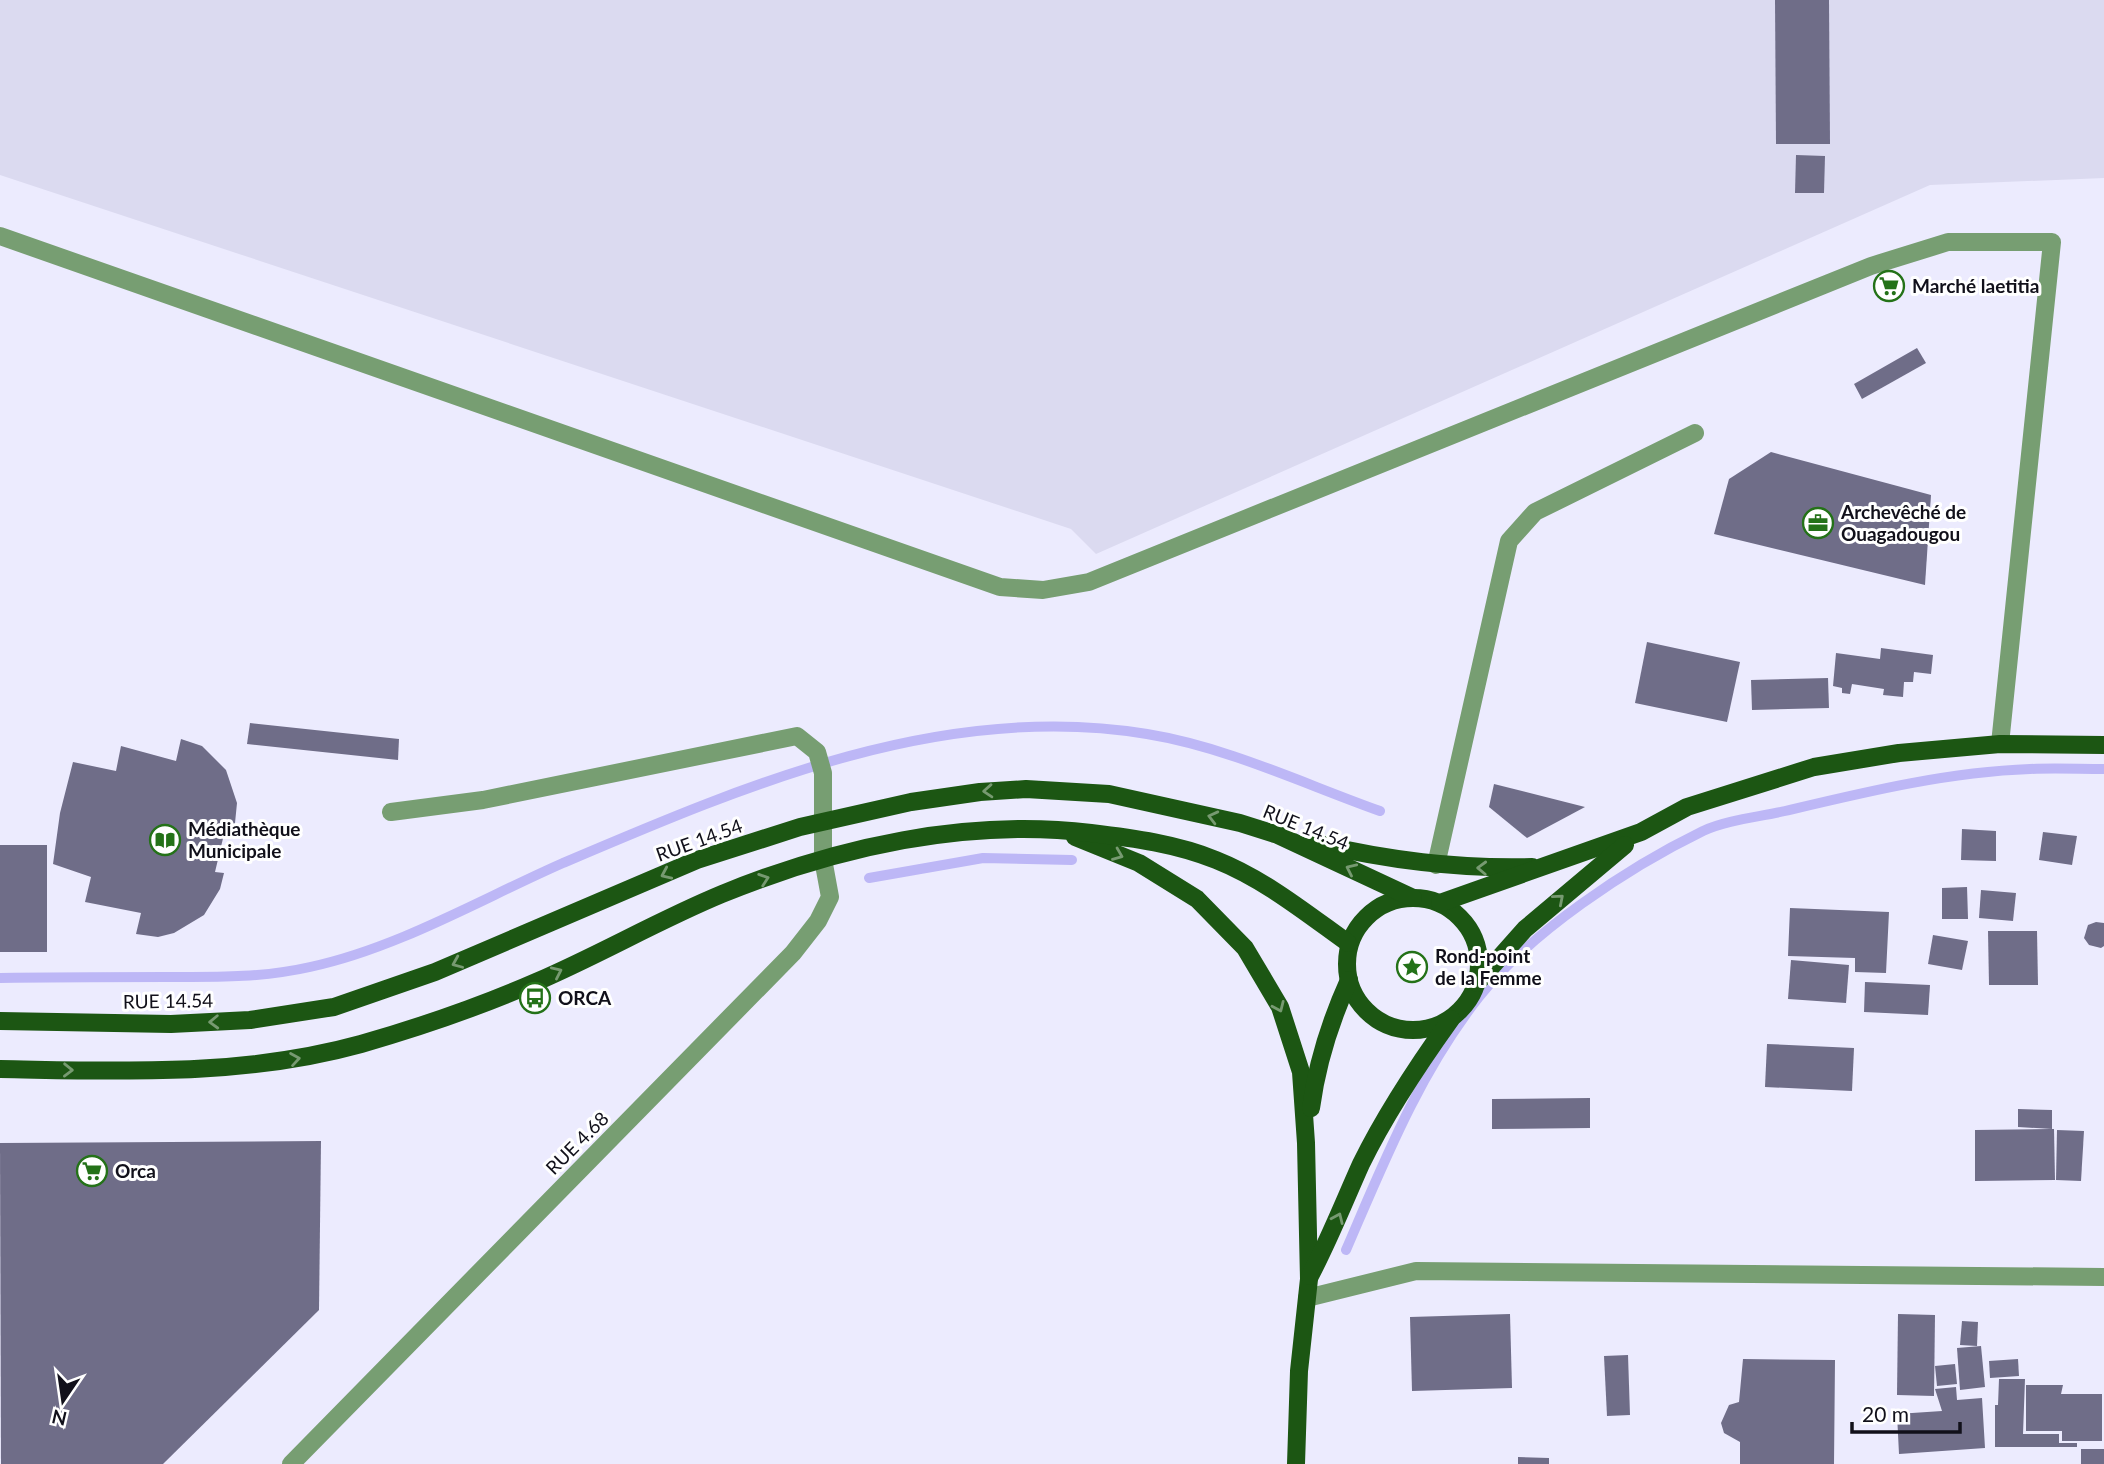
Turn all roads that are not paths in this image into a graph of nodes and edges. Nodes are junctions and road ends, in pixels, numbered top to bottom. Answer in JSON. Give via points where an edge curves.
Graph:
{"nodes":[{"id":1,"x":0,"y":236,"type":"edge"},
{"id":2,"x":1695,"y":433,"type":"dead end"},
{"id":3,"x":2000,"y":744,"type":"junction"},
{"id":4,"x":2104,"y":745,"type":"edge"},
{"id":5,"x":391,"y":812,"type":"dead end"},
{"id":6,"x":824,"y":821,"type":"junction"},
{"id":7,"x":1055,"y":828,"type":"junction"},
{"id":8,"x":1641,"y":832,"type":"junction"},
{"id":9,"x":1278,"y":835,"type":"junction"},
{"id":10,"x":823,"y":859,"type":"junction"},
{"id":11,"x":1436,"y":864,"type":"junction"},
{"id":12,"x":1550,"y":867,"type":"junction"},
{"id":13,"x":1413,"y":898,"type":"junction"},
{"id":14,"x":1440,"y":903,"type":"junction"},
{"id":15,"x":1348,"y":943,"type":"junction"},
{"id":16,"x":1349,"y":980,"type":"junction"},
{"id":17,"x":1477,"y":983,"type":"junction"},
{"id":18,"x":1452,"y":1018,"type":"junction"},
{"id":19,"x":0,"y":1021,"type":"edge"},
{"id":20,"x":0,"y":1069,"type":"edge"},
{"id":21,"x":1306,"y":1143,"type":"junction"},
{"id":22,"x":2104,"y":1277,"type":"edge"},
{"id":23,"x":1309,"y":1279,"type":"junction"},
{"id":24,"x":1307,"y":1298,"type":"junction"},
{"id":25,"x":290,"y":1464,"type":"edge"},
{"id":26,"x":1296,"y":1464,"type":"edge"}],
"edges":[{"from":1,"to":3,"type":"street","via":[[1000,587],[1043,590],[1089,582],[1871,266],[1948,242],[2052,242]]},
{"from":2,"to":11,"type":"street","via":[[1535,512],[1509,541]]},
{"from":3,"to":4,"type":"main road"},
{"from":3,"to":8,"type":"main road","via":[[1814,767],[1687,807]]},
{"from":5,"to":6,"type":"street","name":"RUE 4.68","via":[[483,800],[797,736],[817,752],[823,773]]},
{"from":9,"to":6,"type":"main road","name":"RUE 14.54","one_way":true,"via":[[1152,802],[1059,790],[980,792]]},
{"from":6,"to":10,"type":"street","name":"RUE 4.68"},
{"from":6,"to":19,"type":"main road","name":"RUE 14.54","one_way":true,"via":[[697,860],[435,972],[334,1007],[250,1020],[171,1024]]},
{"from":7,"to":10,"type":"main road","via":[[985,829],[915,838]]},
{"from":7,"to":15,"type":"main road","via":[[1143,839],[1216,860],[1275,891]]},
{"from":7,"to":21,"type":"main road","one_way":true,"via":[[1139,863],[1197,899],[1245,948],[1280,1007],[1301,1072]]},
{"from":8,"to":12,"type":"main road"},
{"from":17,"to":8,"type":"main road","one_way":true,"via":[[1525,929]]},
{"from":9,"to":11,"type":"main road","via":[[1387,860]]},
{"from":13,"to":9,"type":"main road","name":"RUE 14.54","one_way":true},
{"from":20,"to":10,"type":"main road","one_way":true,"via":[[183,1072],[249,1066],[359,1044],[534,983],[723,894]]},
{"from":10,"to":25,"type":"street","name":"RUE 4.68","via":[[830,897],[793,953]]},
{"from":12,"to":11,"type":"main road","one_way":true},
{"from":12,"to":14,"type":"main road"},
{"from":13,"to":14,"type":"main road"},
{"from":13,"to":15,"type":"main road","via":[[1390,902],[1371,913]]},
{"from":14,"to":17,"type":"main road","via":[[1460,916],[1474,936],[1480,960]]},
{"from":15,"to":16,"type":"main road"},
{"from":16,"to":18,"type":"main road","via":[[1372,1015],[1391,1026],[1412,1030]]},
{"from":16,"to":21,"type":"main road","via":[[1317,1066]]},
{"from":17,"to":18,"type":"main road"},
{"from":23,"to":18,"type":"main road","one_way":true,"via":[[1381,1129]]},
{"from":21,"to":23,"type":"main road"},
{"from":22,"to":24,"type":"street","via":[[1416,1271]]},
{"from":23,"to":24,"type":"main road"},
{"from":24,"to":26,"type":"main road"}]}
